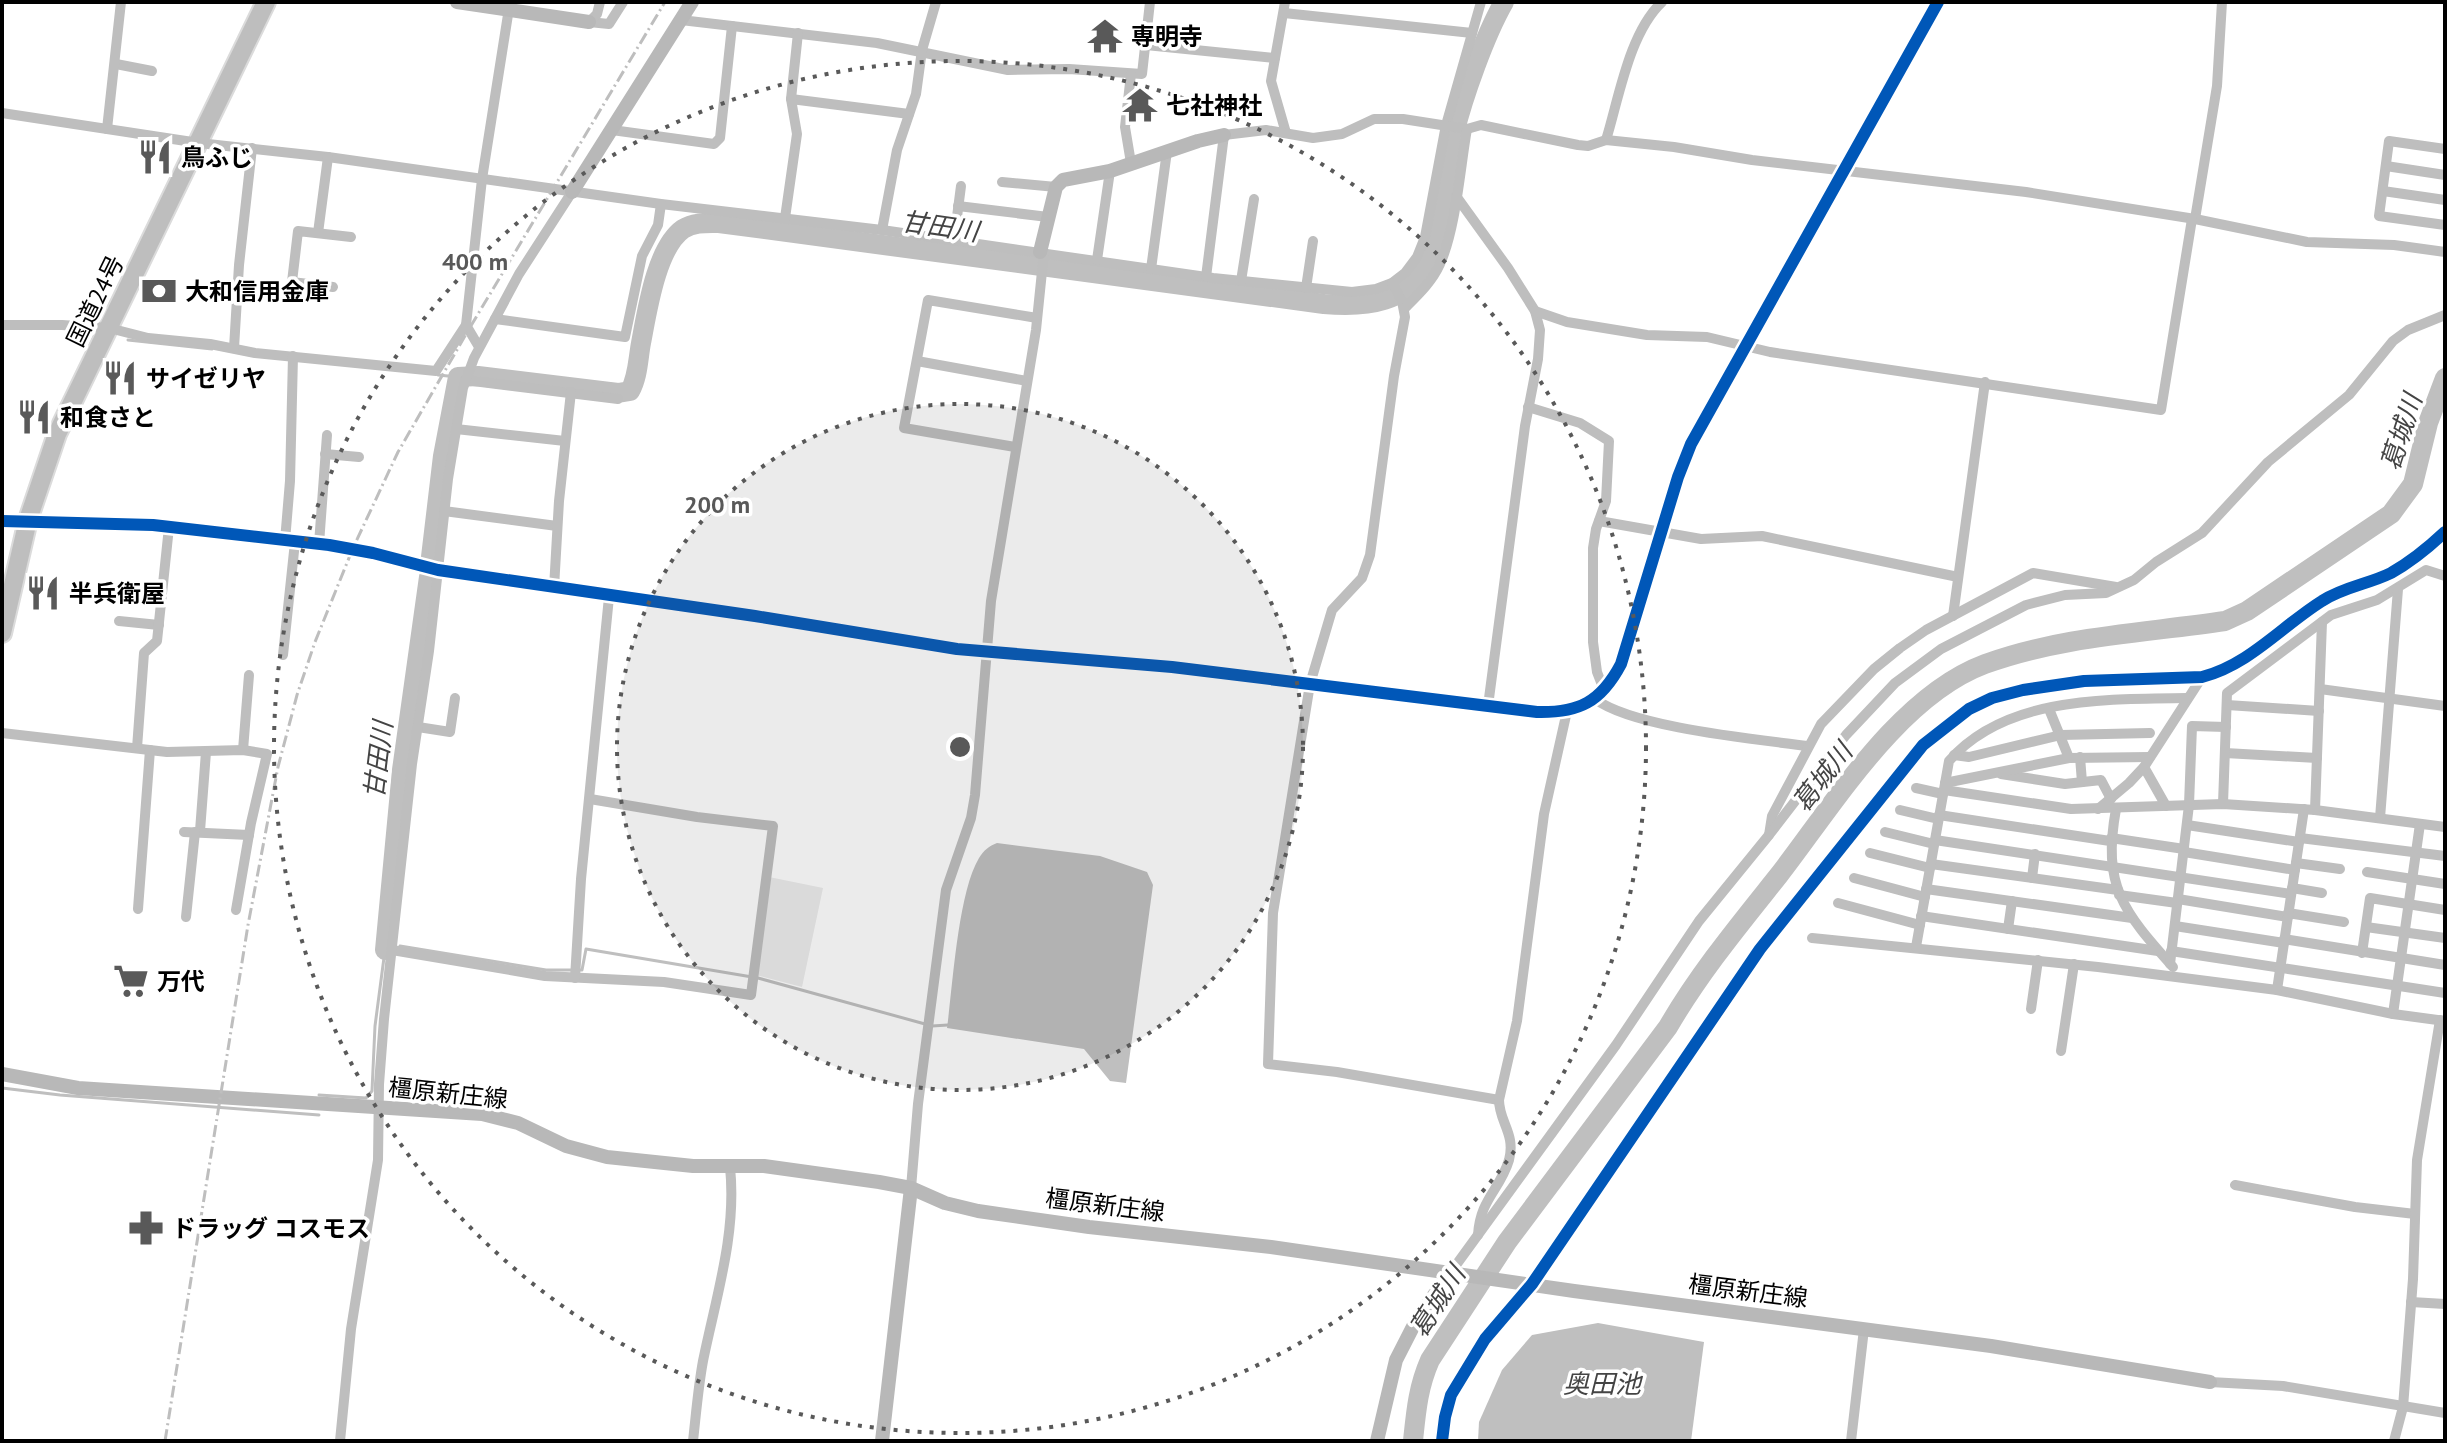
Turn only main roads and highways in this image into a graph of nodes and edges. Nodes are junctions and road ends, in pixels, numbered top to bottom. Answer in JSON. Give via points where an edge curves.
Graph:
{"nodes":[{"id":1,"x":266,"y":2,"type":"edge"},
{"id":2,"x":2,"y":633,"type":"edge"}],
"edges":[{"from":1,"to":2,"type":"highway","name":"国道24号","via":[[57,434],[28,520]]}]}
